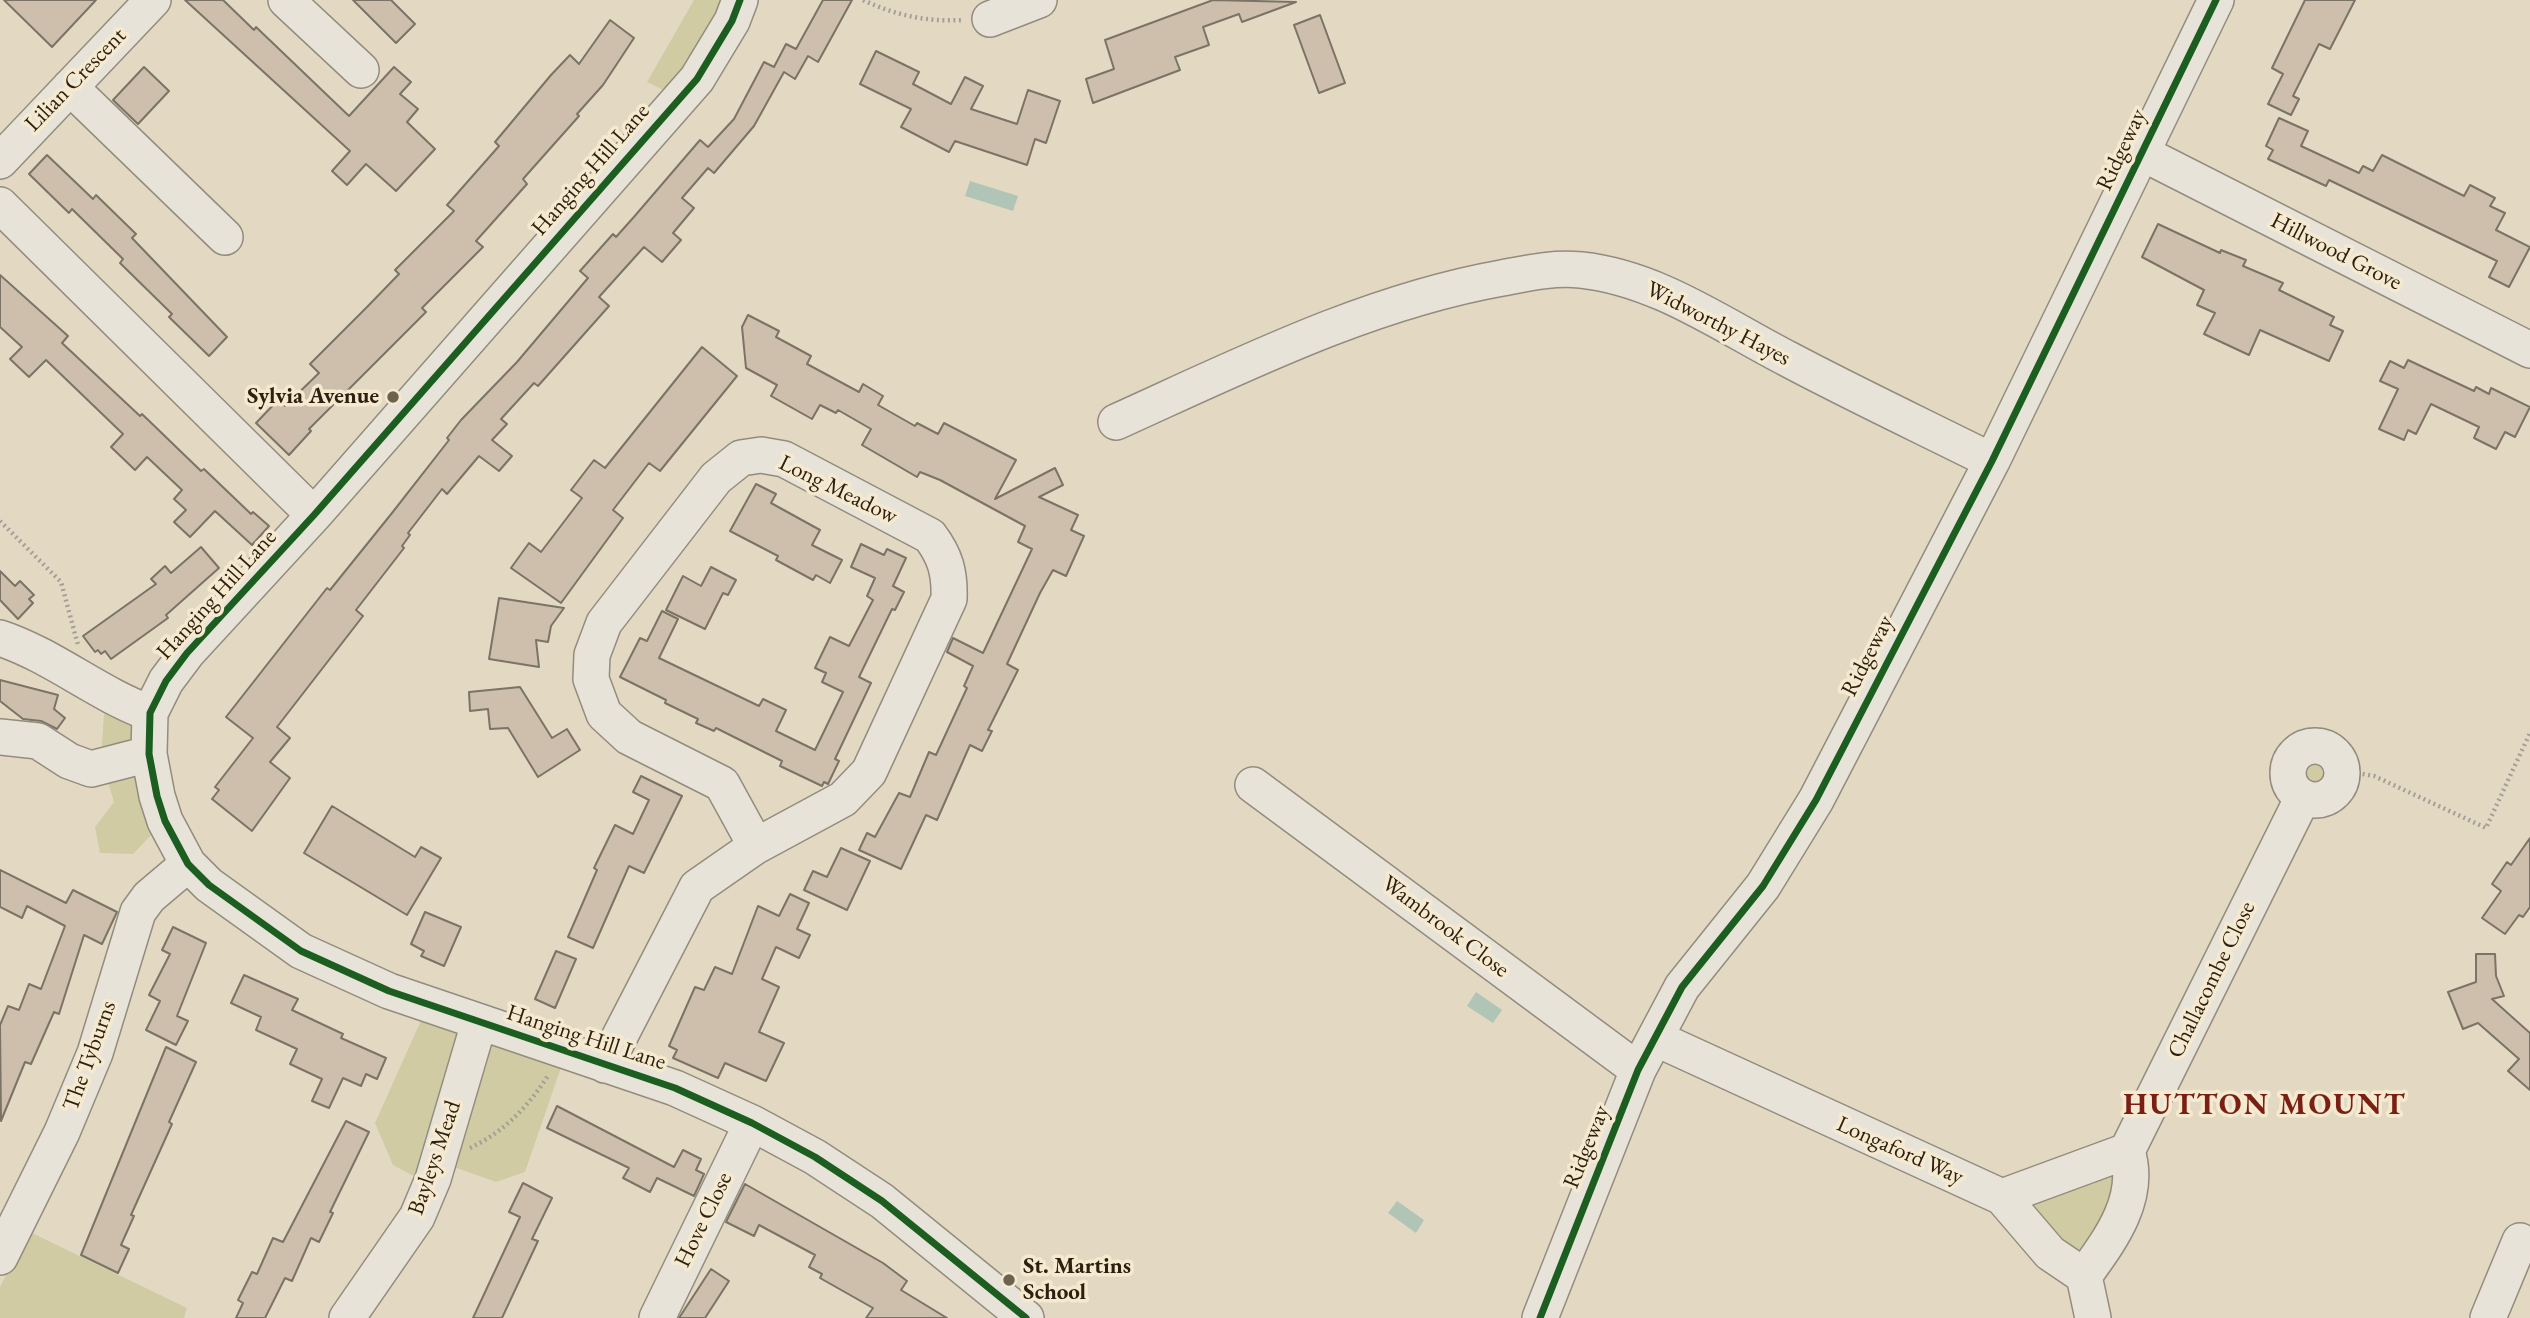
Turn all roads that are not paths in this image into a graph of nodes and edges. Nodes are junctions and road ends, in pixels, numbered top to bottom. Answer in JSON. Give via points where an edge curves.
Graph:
{"nodes":[{"id":1,"x":153,"y":0,"type":"edge"},
{"id":2,"x":286,"y":0,"type":"edge"},
{"id":3,"x":740,"y":0,"type":"edge"},
{"id":4,"x":1039,"y":0,"type":"edge"},
{"id":5,"x":2216,"y":0,"type":"edge"},
{"id":6,"x":990,"y":19,"type":"road end"},
{"id":7,"x":361,"y":70,"type":"dead end"},
{"id":8,"x":69,"y":87,"type":"junction"},
{"id":9,"x":2142,"y":153,"type":"junction"},
{"id":10,"x":0,"y":161,"type":"edge"},
{"id":11,"x":0,"y":205,"type":"edge"},
{"id":12,"x":225,"y":237,"type":"dead end"},
{"id":13,"x":2530,"y":350,"type":"edge"},
{"id":14,"x":1116,"y":422,"type":"dead end"},
{"id":15,"x":1992,"y":461,"type":"junction"},
{"id":16,"x":314,"y":514,"type":"junction"},
{"id":17,"x":0,"y":638,"type":"edge"},
{"id":18,"x":150,"y":713,"type":"junction"},
{"id":19,"x":0,"y":737,"type":"edge"},
{"id":20,"x":149,"y":754,"type":"junction"},
{"id":21,"x":1253,"y":785,"type":"dead end"},
{"id":22,"x":2303,"y":797,"type":"junction"},
{"id":23,"x":756,"y":846,"type":"junction"},
{"id":24,"x":188,"y":864,"type":"junction"},
{"id":25,"x":479,"y":1023,"type":"junction"},
{"id":26,"x":1655,"y":1038,"type":"junction"},
{"id":27,"x":605,"y":1065,"type":"junction"},
{"id":28,"x":1638,"y":1070,"type":"junction"},
{"id":29,"x":752,"y":1123,"type":"junction"},
{"id":30,"x":2127,"y":1152,"type":"junction"},
{"id":31,"x":2002,"y":1197,"type":"junction"},
{"id":32,"x":2520,"y":1241,"type":"dead end"},
{"id":33,"x":0,"y":1257,"type":"edge"},
{"id":34,"x":2084,"y":1276,"type":"junction"},
{"id":35,"x":347,"y":1318,"type":"edge"},
{"id":36,"x":657,"y":1318,"type":"edge"},
{"id":37,"x":1027,"y":1318,"type":"edge"},
{"id":38,"x":1540,"y":1318,"type":"edge"},
{"id":39,"x":2093,"y":1318,"type":"edge"},
{"id":40,"x":2488,"y":1318,"type":"edge"}],
"edges":[{"from":1,"to":8,"type":"street","name":"Lilian Crescent"},
{"from":2,"to":7,"type":"street"},
{"from":3,"to":16,"type":"street","name":"Hanging Hill Lane","via":[[697,79]]},
{"from":4,"to":6,"type":"street"},
{"from":5,"to":9,"type":"street","name":"Ridgeway"},
{"from":8,"to":10,"type":"street","name":"Lilian Crescent"},
{"from":8,"to":12,"type":"street"},
{"from":9,"to":13,"type":"street","name":"Hillwood Grove"},
{"from":9,"to":15,"type":"street","name":"Ridgeway"},
{"from":11,"to":16,"type":"street"},
{"from":14,"to":15,"type":"street","name":"Widworthy Hayes","via":[[1278,349],[1453,286],[1555,268],[1639,284],[1689,305]]},
{"from":15,"to":26,"type":"street","name":"Ridgeway","via":[[1791,844],[1682,987]]},
{"from":16,"to":18,"type":"street","name":"Hanging Hill Lane","via":[[187,653]]},
{"from":17,"to":18,"type":"street","via":[[87,679],[117,701]]},
{"from":18,"to":20,"type":"street","name":"Hanging Hill Lane"},
{"from":19,"to":20,"type":"street","via":[[38,741],[91,769]]},
{"from":20,"to":24,"type":"street","name":"Hanging Hill Lane","via":[[165,821]]},
{"from":21,"to":28,"type":"street","name":"Wambrook Close"},
{"from":22,"to":22,"type":"street","via":[[2317,800],[2331,794],[2340,779],[2338,760],[2326,748],[2308,747],[2289,765],[2295,791]]},
{"from":22,"to":30,"type":"street","name":"Challacombe Close"},
{"from":23,"to":23,"type":"street","name":"Long Meadow","via":[[843,799],[869,772],[949,599],[950,580],[945,555],[929,536],[784,459],[761,455],[741,458],[716,478],[604,623],[592,655],[591,679],[604,714],[629,737],[722,785]]},
{"from":23,"to":27,"type":"street","name":"Long Meadow","via":[[696,887]]},
{"from":24,"to":25,"type":"street","name":"Hanging Hill Lane","via":[[209,885],[301,951],[390,991]]},
{"from":24,"to":33,"type":"street","name":"The Tyburns","via":[[138,912],[95,1053]]},
{"from":25,"to":27,"type":"street","name":"Hanging Hill Lane"},
{"from":25,"to":35,"type":"street","name":"Bayleys Mead","via":[[417,1217]]},
{"from":26,"to":28,"type":"street","name":"Ridgeway"},
{"from":26,"to":31,"type":"street","name":"Longaford Way"},
{"from":27,"to":29,"type":"street","name":"Hanging Hill Lane","via":[[675,1088]]},
{"from":28,"to":38,"type":"street","name":"Ridgeway"},
{"from":29,"to":36,"type":"street","name":"Hove Close"},
{"from":29,"to":37,"type":"street","name":"Hanging Hill Lane","via":[[882,1201]]},
{"from":30,"to":31,"type":"street"},
{"from":30,"to":34,"type":"street","via":[[2133,1170],[2126,1208],[2112,1238]]},
{"from":31,"to":34,"type":"street","name":"Longaford Way","via":[[2050,1253]]},
{"from":32,"to":40,"type":"street"},
{"from":34,"to":39,"type":"street"}]}
